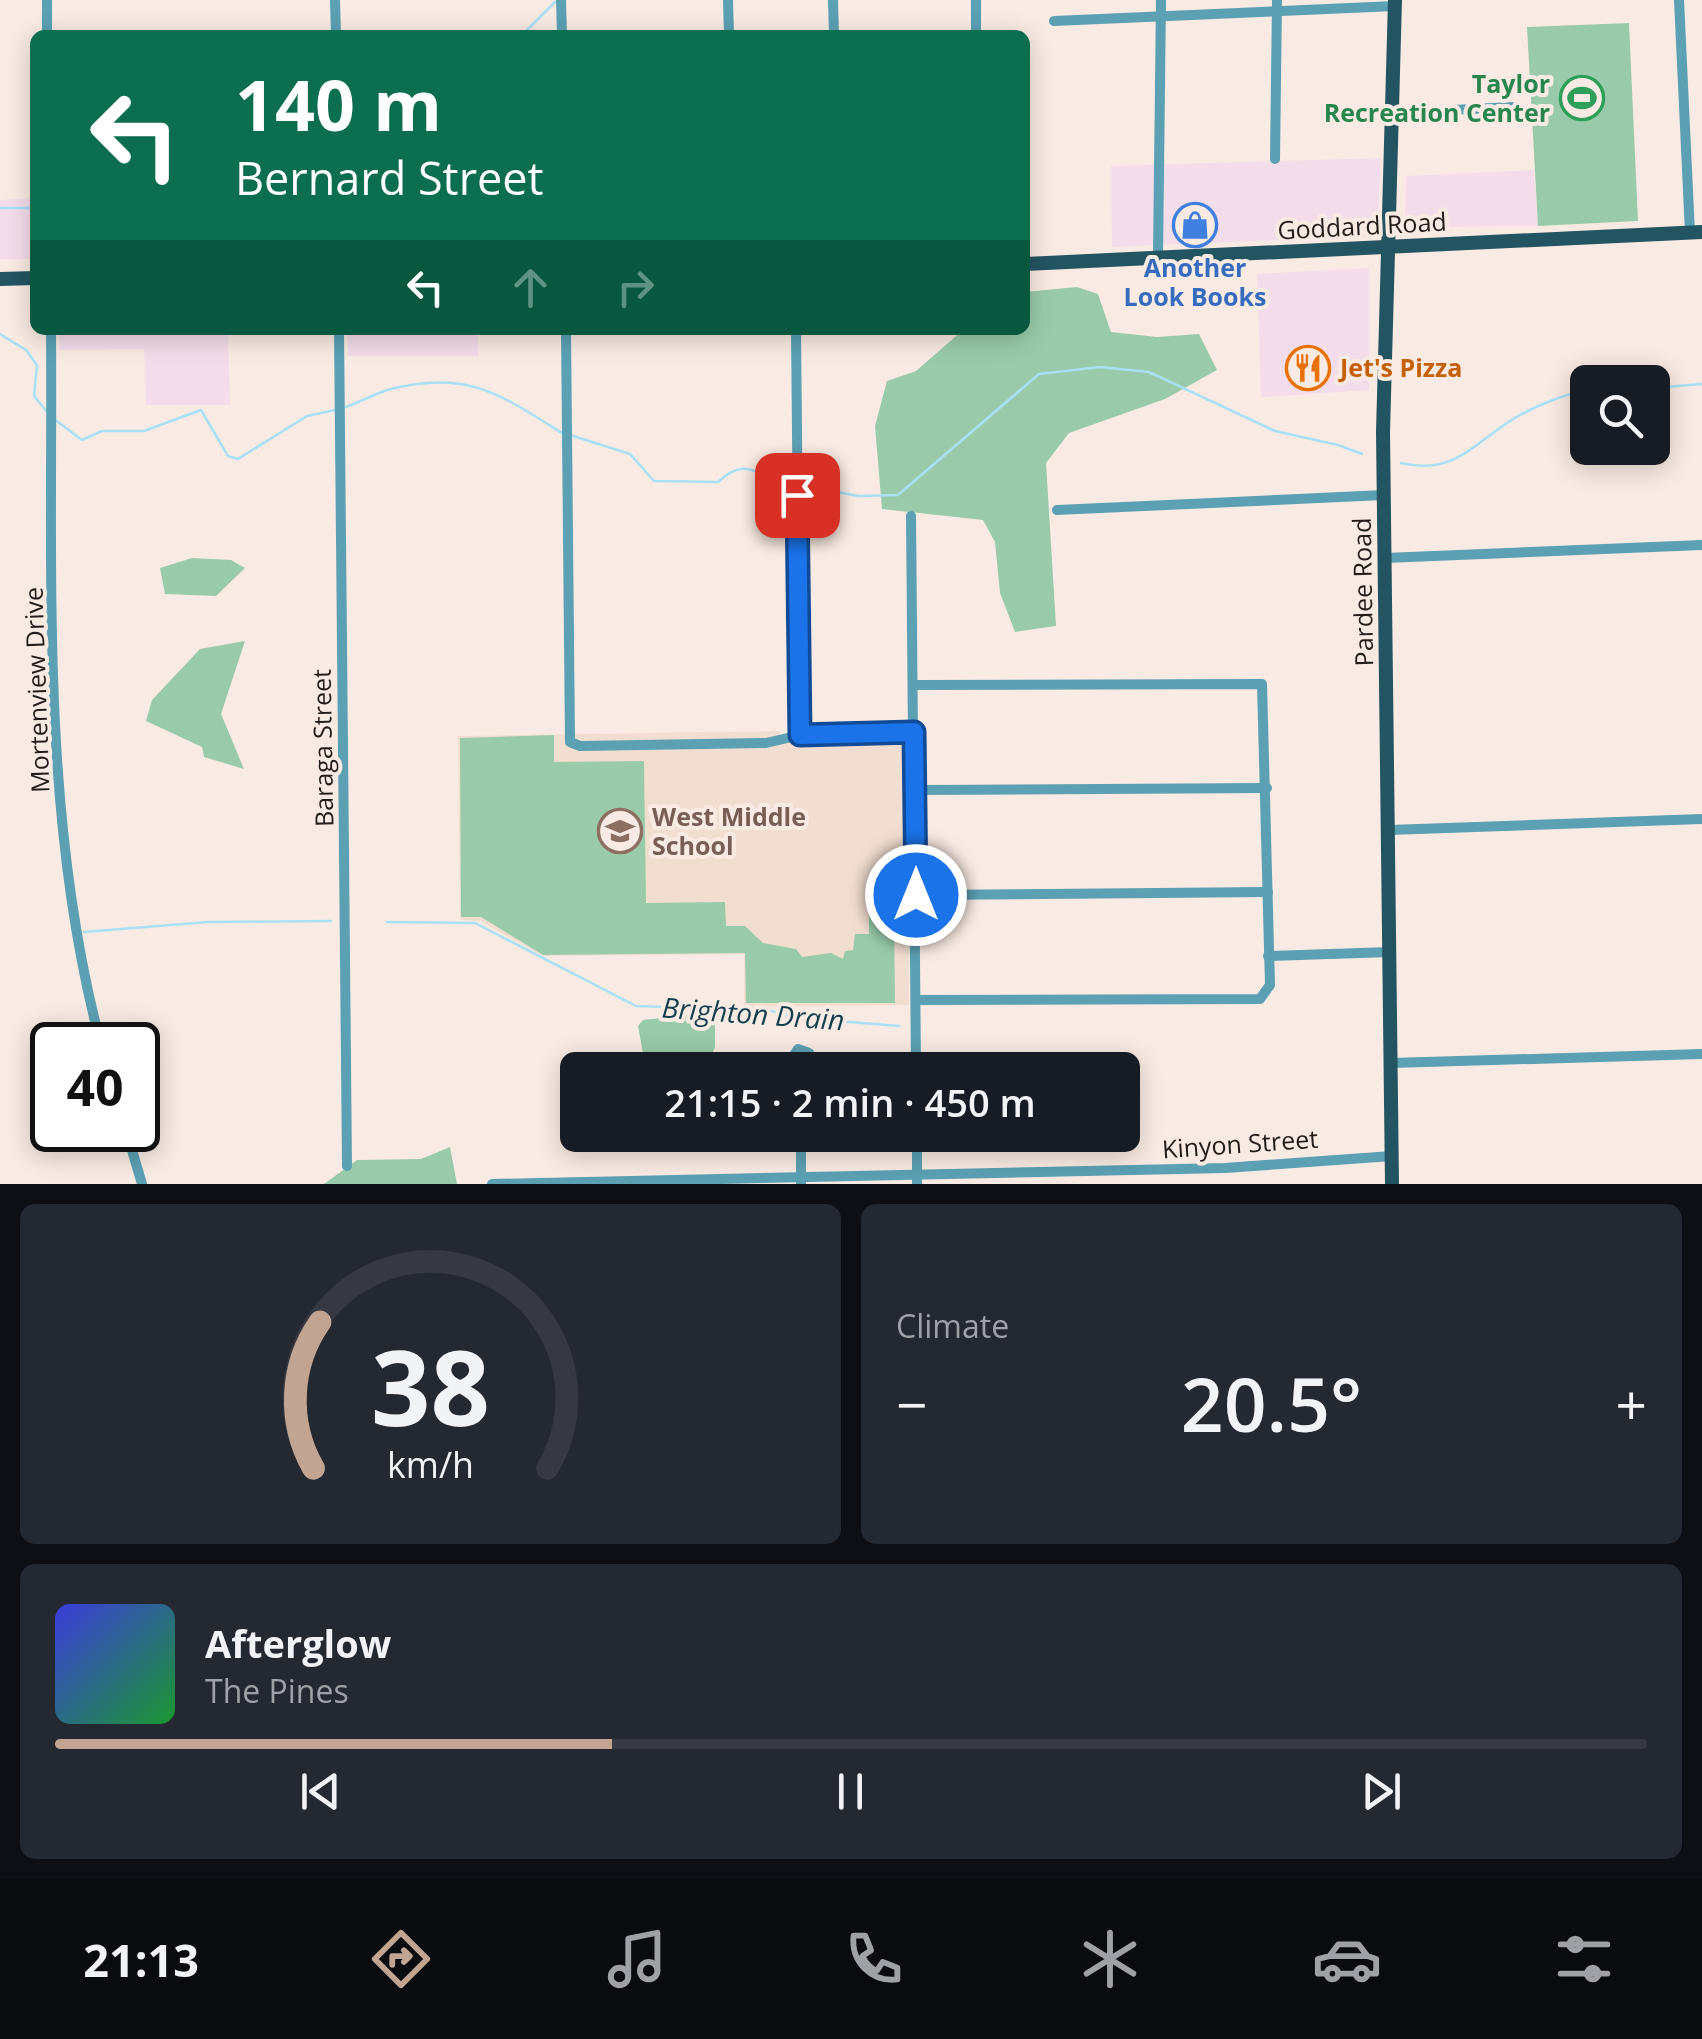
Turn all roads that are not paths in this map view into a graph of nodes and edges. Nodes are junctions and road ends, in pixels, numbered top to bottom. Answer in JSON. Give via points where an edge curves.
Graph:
{"nodes":[{"id":1,"x":47,"y":0,"type":"edge"},
{"id":2,"x":335,"y":0,"type":"edge"},
{"id":3,"x":561,"y":0,"type":"edge"},
{"id":4,"x":728,"y":0,"type":"edge"},
{"id":5,"x":833,"y":0,"type":"edge"},
{"id":6,"x":976,"y":0,"type":"edge"},
{"id":7,"x":1162,"y":0,"type":"edge"},
{"id":8,"x":1679,"y":0,"type":"edge"},
{"id":9,"x":1395,"y":3,"type":"edge"},
{"id":10,"x":1277,"y":5,"type":"edge"},
{"id":11,"x":1161,"y":16,"type":"junction"},
{"id":12,"x":1054,"y":21,"type":"dead end"},
{"id":13,"x":48,"y":30,"type":"edge"},
{"id":14,"x":336,"y":30,"type":"edge"},
{"id":15,"x":562,"y":30,"type":"edge"},
{"id":16,"x":729,"y":30,"type":"edge"},
{"id":17,"x":834,"y":30,"type":"edge"},
{"id":18,"x":976,"y":30,"type":"edge"},
{"id":19,"x":1512,"y":107,"type":"dead end"},
{"id":20,"x":1394,"y":113,"type":"junction"},
{"id":21,"x":1276,"y":159,"type":"dead end"},
{"id":22,"x":1696,"y":233,"type":"edge"},
{"id":23,"x":1388,"y":247,"type":"junction"},
{"id":24,"x":1158,"y":257,"type":"junction"},
{"id":25,"x":1030,"y":264,"type":"edge"},
{"id":26,"x":30,"y":278,"type":"edge"},
{"id":27,"x":0,"y":279,"type":"edge"},
{"id":28,"x":51,"y":335,"type":"edge"},
{"id":29,"x":338,"y":335,"type":"edge"},
{"id":30,"x":566,"y":335,"type":"edge"},
{"id":31,"x":796,"y":335,"type":"edge"},
{"id":32,"x":1384,"y":495,"type":"junction"},
{"id":33,"x":1057,"y":510,"type":"dead end"},
{"id":34,"x":911,"y":516,"type":"dead end"},
{"id":35,"x":1702,"y":545,"type":"edge"},
{"id":36,"x":1385,"y":558,"type":"junction"},
{"id":37,"x":914,"y":685,"type":"junction"},
{"id":38,"x":914,"y":732,"type":"junction"},
{"id":39,"x":800,"y":735,"type":"junction"},
{"id":40,"x":1268,"y":788,"type":"junction"},
{"id":41,"x":915,"y":790,"type":"junction"},
{"id":42,"x":1702,"y":819,"type":"edge"},
{"id":43,"x":1389,"y":830,"type":"junction"},
{"id":44,"x":1268,"y":892,"type":"junction"},
{"id":45,"x":916,"y":895,"type":"junction"},
{"id":46,"x":1390,"y":952,"type":"junction"},
{"id":47,"x":1268,"y":956,"type":"junction"},
{"id":48,"x":916,"y":1000,"type":"junction"},
{"id":49,"x":95,"y":1022,"type":"edge"},
{"id":50,"x":916,"y":1052,"type":"edge"},
{"id":51,"x":1702,"y":1054,"type":"edge"},
{"id":52,"x":1391,"y":1063,"type":"junction"},
{"id":53,"x":133,"y":1152,"type":"edge"},
{"id":54,"x":801,"y":1152,"type":"edge"},
{"id":55,"x":917,"y":1152,"type":"edge"},
{"id":56,"x":1392,"y":1156,"type":"junction"},
{"id":57,"x":347,"y":1166,"type":"dead end"},
{"id":58,"x":1200,"y":1169,"type":"junction"},
{"id":59,"x":1109,"y":1171,"type":"junction"},
{"id":60,"x":1018,"y":1179,"type":"edge"},
{"id":61,"x":917,"y":1180,"type":"edge"},
{"id":62,"x":801,"y":1181,"type":"edge"},
{"id":63,"x":687,"y":1182,"type":"edge"},
{"id":64,"x":574,"y":1183,"type":"edge"},
{"id":65,"x":142,"y":1184,"type":"edge"},
{"id":66,"x":492,"y":1184,"type":"edge"},
{"id":67,"x":1109,"y":1184,"type":"edge"},
{"id":68,"x":1200,"y":1184,"type":"edge"},
{"id":69,"x":1392,"y":1184,"type":"edge"}],
"edges":[{"from":1,"to":13,"type":"street"},
{"from":2,"to":14,"type":"street"},
{"from":3,"to":15,"type":"street"},
{"from":4,"to":16,"type":"street"},
{"from":5,"to":17,"type":"street"},
{"from":6,"to":18,"type":"street"},
{"from":7,"to":11,"type":"street"},
{"from":8,"to":22,"type":"street"},
{"from":9,"to":10,"type":"street"},
{"from":9,"to":20,"type":"main road","name":"Pardee Road"},
{"from":10,"to":11,"type":"street"},
{"from":10,"to":21,"type":"street"},
{"from":11,"to":12,"type":"street"},
{"from":11,"to":24,"type":"street"},
{"from":19,"to":20,"type":"street"},
{"from":20,"to":23,"type":"main road","name":"Pardee Road"},
{"from":22,"to":23,"type":"main road","name":"Goddard Road"},
{"from":23,"to":24,"type":"main road","name":"Goddard Road"},
{"from":23,"to":32,"type":"main road","name":"Pardee Road"},
{"from":24,"to":25,"type":"main road","name":"Goddard Road"},
{"from":26,"to":27,"type":"main road"},
{"from":28,"to":49,"type":"street","name":"Mortenview Drive","via":[[60,799]]},
{"from":29,"to":57,"type":"street","name":"Baraga Street"},
{"from":30,"to":39,"type":"street","via":[[570,742],[766,743]]},
{"from":31,"to":39,"type":"street"},
{"from":32,"to":33,"type":"street"},
{"from":32,"to":36,"type":"main road","name":"Pardee Road"},
{"from":34,"to":37,"type":"street"},
{"from":35,"to":36,"type":"street"},
{"from":36,"to":43,"type":"main road","name":"Pardee Road"},
{"from":37,"to":38,"type":"street"},
{"from":37,"to":40,"type":"street","via":[[1253,682],[1264,687]]},
{"from":38,"to":39,"type":"street"},
{"from":38,"to":41,"type":"street"},
{"from":40,"to":41,"type":"street"},
{"from":40,"to":44,"type":"street"},
{"from":41,"to":45,"type":"street"},
{"from":42,"to":43,"type":"street"},
{"from":43,"to":46,"type":"main road","name":"Pardee Road"},
{"from":44,"to":45,"type":"street"},
{"from":44,"to":47,"type":"street"},
{"from":45,"to":48,"type":"street"},
{"from":46,"to":47,"type":"street"},
{"from":46,"to":52,"type":"main road","name":"Pardee Road"},
{"from":47,"to":48,"type":"street","via":[[1270,989],[1260,998]]},
{"from":48,"to":50,"type":"street"},
{"from":51,"to":52,"type":"street"},
{"from":52,"to":56,"type":"main road","name":"Pardee Road"},
{"from":53,"to":65,"type":"street"},
{"from":54,"to":62,"type":"street"},
{"from":55,"to":61,"type":"street"},
{"from":56,"to":58,"type":"street","name":"Kinyon Street"},
{"from":56,"to":69,"type":"main road","name":"Pardee Road"},
{"from":58,"to":59,"type":"street","name":"Kinyon Street"},
{"from":58,"to":68,"type":"street"},
{"from":59,"to":60,"type":"street","name":"Kinyon Street"},
{"from":59,"to":67,"type":"street"},
{"from":60,"to":61,"type":"street","name":"Kinyon Street"},
{"from":61,"to":62,"type":"street","name":"Kinyon Street"},
{"from":62,"to":63,"type":"street","name":"Kinyon Street"},
{"from":63,"to":64,"type":"street","name":"Kinyon Street"},
{"from":64,"to":66,"type":"street","name":"Kinyon Street"}]}
